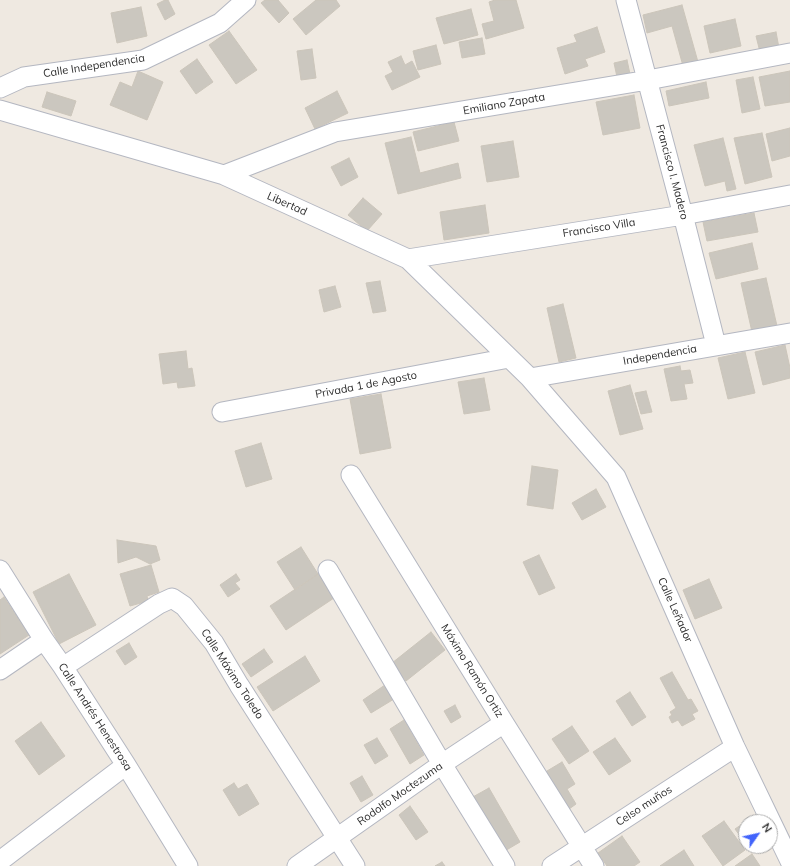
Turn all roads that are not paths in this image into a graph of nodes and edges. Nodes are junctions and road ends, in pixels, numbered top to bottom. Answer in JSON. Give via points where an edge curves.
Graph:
{"nodes":[{"id":1,"x":246,"y":0,"type":"edge"},
{"id":2,"x":626,"y":0,"type":"edge"},
{"id":3,"x":790,"y":52,"type":"edge"},
{"id":4,"x":648,"y":80,"type":"junction"},
{"id":5,"x":0,"y":88,"type":"edge"},
{"id":6,"x":0,"y":110,"type":"edge"},
{"id":7,"x":224,"y":175,"type":"junction"},
{"id":8,"x":790,"y":195,"type":"edge"},
{"id":9,"x":683,"y":215,"type":"junction"},
{"id":10,"x":408,"y":259,"type":"junction"},
{"id":11,"x":790,"y":333,"type":"edge"},
{"id":12,"x":716,"y":345,"type":"junction"},
{"id":13,"x":509,"y":358,"type":"junction"},
{"id":14,"x":530,"y":378,"type":"junction"},
{"id":15,"x":222,"y":412,"type":"dead end"},
{"id":16,"x":351,"y":475,"type":"dead end"},
{"id":17,"x":0,"y":570,"type":"edge"},
{"id":18,"x":328,"y":570,"type":"dead end"},
{"id":19,"x":44,"y":640,"type":"junction"},
{"id":20,"x":63,"y":668,"type":"junction"},
{"id":21,"x":0,"y":670,"type":"edge"},
{"id":22,"x":504,"y":723,"type":"junction"},
{"id":23,"x":735,"y":747,"type":"junction"},
{"id":24,"x":442,"y":764,"type":"junction"},
{"id":25,"x":126,"y":765,"type":"junction"},
{"id":26,"x":337,"y":838,"type":"junction"},
{"id":27,"x":582,"y":847,"type":"junction"},
{"id":28,"x":0,"y":861,"type":"edge"},
{"id":29,"x":790,"y":861,"type":"edge"},
{"id":30,"x":188,"y":866,"type":"edge"},
{"id":31,"x":297,"y":866,"type":"edge"},
{"id":32,"x":355,"y":866,"type":"edge"},
{"id":33,"x":505,"y":866,"type":"edge"},
{"id":34,"x":552,"y":866,"type":"edge"},
{"id":35,"x":594,"y":866,"type":"edge"}],
"edges":[{"from":1,"to":5,"type":"street","name":"Calle Independencia","via":[[220,23],[143,60],[24,77]]},
{"from":2,"to":4,"type":"street","name":"Francisco I. Madero"},
{"from":3,"to":4,"type":"street","name":"Emiliano Zapata"},
{"from":4,"to":7,"type":"street","name":"Emiliano Zapata","via":[[335,132]]},
{"from":4,"to":9,"type":"street","name":"Francisco I. Madero"},
{"from":6,"to":7,"type":"street","name":"Libertad"},
{"from":7,"to":10,"type":"street","name":"Libertad"},
{"from":8,"to":9,"type":"street","name":"Francisco Villa"},
{"from":9,"to":10,"type":"street","name":"Francisco Villa"},
{"from":9,"to":12,"type":"street","name":"Francisco I. Madero"},
{"from":10,"to":13,"type":"street","name":"Libertad"},
{"from":11,"to":12,"type":"street","name":"Independencia"},
{"from":12,"to":14,"type":"street","name":"Independencia"},
{"from":13,"to":14,"type":"street","name":"Libertad"},
{"from":13,"to":15,"type":"street","name":"Privada 1 de Agosto"},
{"from":14,"to":23,"type":"street","name":"Calle Leñador","via":[[616,477]]},
{"from":16,"to":22,"type":"street","name":"Máximo Ramón Ortiz"},
{"from":17,"to":19,"type":"street","name":"Calle Andrés Henestrosa"},
{"from":18,"to":24,"type":"street"},
{"from":19,"to":20,"type":"street","name":"Calle Andrés Henestrosa"},
{"from":19,"to":21,"type":"street"},
{"from":20,"to":25,"type":"street","name":"Calle Andrés Henestrosa"},
{"from":20,"to":26,"type":"street","name":"Calle Máximo Toledo","via":[[172,598],[184,606],[214,643]]},
{"from":22,"to":24,"type":"street","name":"Rodolfo Moctezuma"},
{"from":22,"to":27,"type":"street","name":"Máximo Ramón Ortiz"},
{"from":23,"to":27,"type":"street","name":"Celso muños"},
{"from":23,"to":29,"type":"street","name":"Calle Leñador"},
{"from":24,"to":26,"type":"street","name":"Rodolfo Moctezuma"},
{"from":24,"to":33,"type":"street"},
{"from":25,"to":28,"type":"street"},
{"from":25,"to":30,"type":"street","name":"Calle Andrés Henestrosa"},
{"from":26,"to":31,"type":"street","name":"Rodolfo Moctezuma"},
{"from":26,"to":32,"type":"street","name":"Calle Máximo Toledo"},
{"from":27,"to":34,"type":"street","name":"Celso muños"},
{"from":27,"to":35,"type":"street","name":"Máximo Ramón Ortiz"}]}
